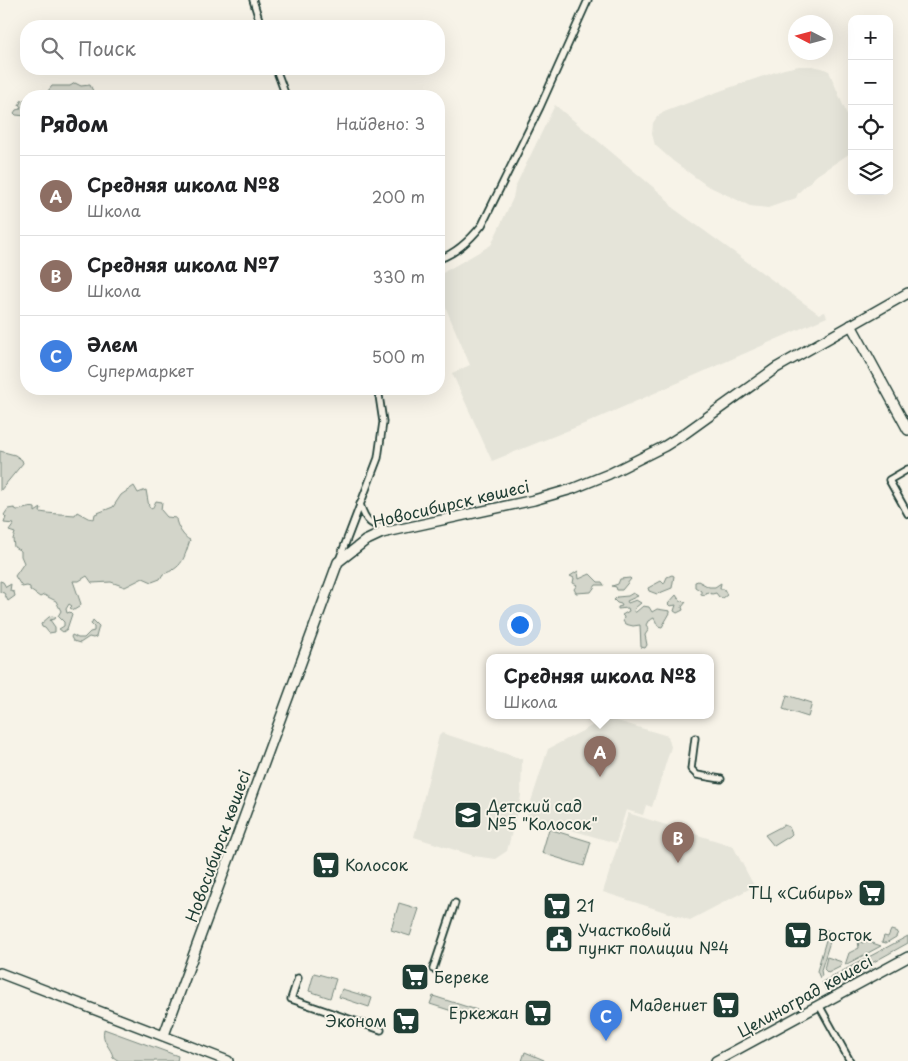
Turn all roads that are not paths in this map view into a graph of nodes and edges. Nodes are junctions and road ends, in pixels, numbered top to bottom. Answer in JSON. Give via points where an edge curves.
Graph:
{"nodes":[{"id":1,"x":253,"y":0,"type":"edge"},
{"id":2,"x":588,"y":0,"type":"edge"},
{"id":3,"x":259,"y":20,"type":"edge"},
{"id":4,"x":278,"y":75,"type":"edge"},
{"id":5,"x":284,"y":90,"type":"edge"},
{"id":6,"x":445,"y":256,"type":"edge"},
{"id":7,"x":908,"y":293,"type":"edge"},
{"id":8,"x":851,"y":325,"type":"junction"},
{"id":9,"x":379,"y":395,"type":"edge"},
{"id":10,"x":906,"y":423,"type":"edge"},
{"id":11,"x":908,"y":469,"type":"edge"},
{"id":12,"x":360,"y":504,"type":"junction"},
{"id":13,"x":908,"y":514,"type":"edge"},
{"id":14,"x":391,"y":530,"type":"junction"},
{"id":15,"x":338,"y":562,"type":"junction"},
{"id":16,"x":695,"y":738,"type":"dead end"},
{"id":17,"x":721,"y":779,"type":"dead end"},
{"id":18,"x":455,"y":903,"type":"dead end"},
{"id":19,"x":908,"y":957,"type":"edge"},
{"id":20,"x":433,"y":969,"type":"dead end"},
{"id":21,"x":0,"y":973,"type":"edge"},
{"id":22,"x":298,"y":978,"type":"dead end"},
{"id":23,"x":820,"y":1005,"type":"junction"},
{"id":24,"x":381,"y":1030,"type":"dead end"},
{"id":25,"x":164,"y":1035,"type":"junction"},
{"id":26,"x":228,"y":1061,"type":"edge"},
{"id":27,"x":716,"y":1061,"type":"edge"},
{"id":28,"x":850,"y":1061,"type":"edge"}],
"edges":[{"from":1,"to":3,"type":"street"},
{"from":2,"to":6,"type":"street","via":[[482,225],[472,238]]},
{"from":4,"to":5,"type":"street"},
{"from":7,"to":8,"type":"main road","name":"Новосибирск көшесі"},
{"from":8,"to":10,"type":"main road"},
{"from":8,"to":14,"type":"main road","name":"Новосибирск көшесі","via":[[776,368],[665,446],[609,474],[534,500]]},
{"from":9,"to":12,"type":"street","via":[[383,422],[380,447]]},
{"from":11,"to":13,"type":"street","via":[[889,480]]},
{"from":12,"to":14,"type":"street","via":[[369,522]]},
{"from":12,"to":15,"type":"street"},
{"from":14,"to":15,"type":"main road","name":"Новосибирск көшесі","via":[[365,541]]},
{"from":15,"to":25,"type":"main road","name":"Новосибирск көшесі"},
{"from":16,"to":17,"type":"street","via":[[692,769],[697,775]]},
{"from":18,"to":20,"type":"street"},
{"from":19,"to":23,"type":"main road","name":"Целиноград көшесі"},
{"from":21,"to":25,"type":"main road"},
{"from":22,"to":24,"type":"street","via":[[291,999]]},
{"from":23,"to":27,"type":"main road","name":"Целиноград көшесі"},
{"from":23,"to":28,"type":"street"},
{"from":25,"to":26,"type":"main road"}]}
